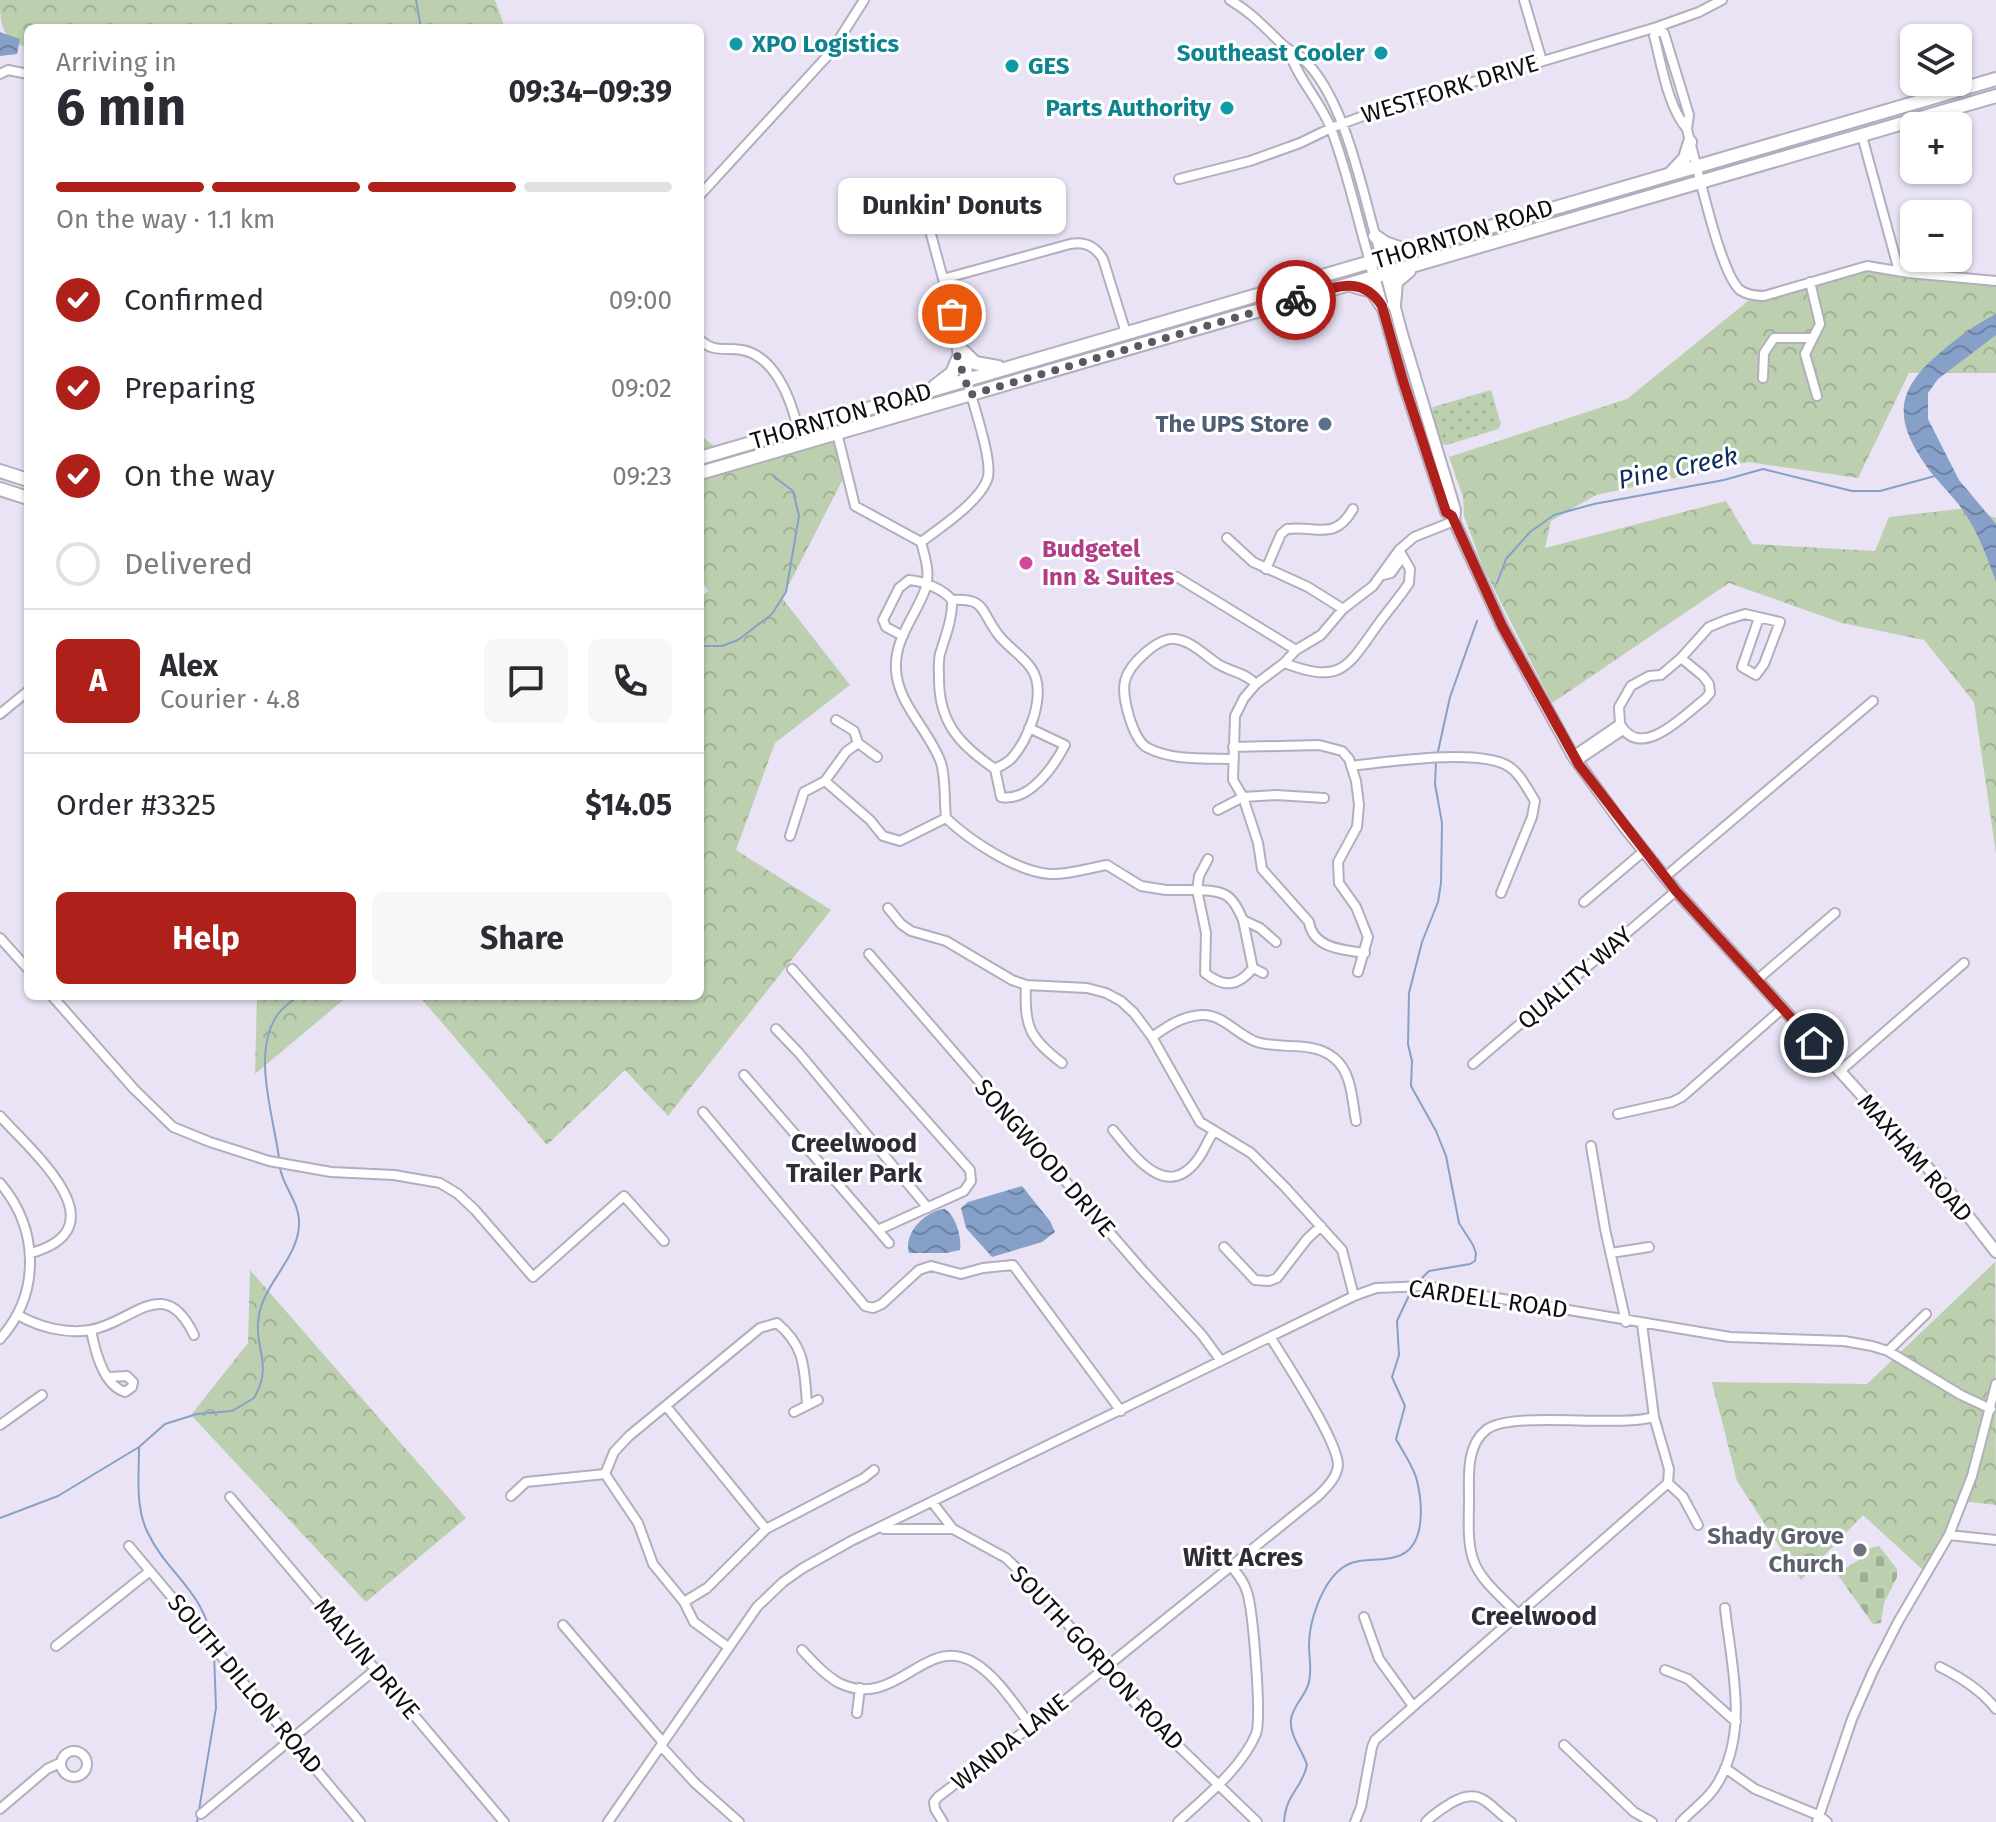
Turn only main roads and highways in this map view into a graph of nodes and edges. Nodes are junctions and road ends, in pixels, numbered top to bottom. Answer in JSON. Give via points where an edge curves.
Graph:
{"nodes":[{"id":1,"x":1996,"y":79,"type":"edge"},
{"id":2,"x":1996,"y":96,"type":"edge"},
{"id":3,"x":1688,"y":136,"type":"road end"},
{"id":4,"x":1669,"y":175,"type":"junction"},
{"id":5,"x":1375,"y":236,"type":"road end"},
{"id":6,"x":1408,"y":251,"type":"junction"},
{"id":7,"x":1376,"y":260,"type":"junction"},
{"id":8,"x":1419,"y":264,"type":"junction"},
{"id":9,"x":1380,"y":276,"type":"junction"},
{"id":10,"x":1347,"y":286,"type":"junction"},
{"id":11,"x":1388,"y":306,"type":"junction"},
{"id":12,"x":1013,"y":366,"type":"junction"},
{"id":13,"x":1404,"y":384,"type":"junction"},
{"id":14,"x":927,"y":391,"type":"junction"},
{"id":15,"x":1432,"y":435,"type":"junction"},
{"id":16,"x":704,"y":457,"type":"edge"},
{"id":17,"x":0,"y":471,"type":"edge"},
{"id":18,"x":704,"y":472,"type":"edge"},
{"id":19,"x":24,"y":479,"type":"edge"},
{"id":20,"x":0,"y":489,"type":"edge"},
{"id":21,"x":24,"y":497,"type":"edge"},
{"id":22,"x":1453,"y":519,"type":"junction"},
{"id":23,"x":1996,"y":1252,"type":"edge"}],
"edges":[{"from":1,"to":4,"type":"highway","name":"THORNTON ROAD"},
{"from":2,"to":8,"type":"highway","name":"THORNTON ROAD"},
{"from":3,"to":4,"type":"highway","via":[[1685,158]]},
{"from":4,"to":6,"type":"highway","name":"THORNTON ROAD"},
{"from":5,"to":6,"type":"highway"},
{"from":6,"to":7,"type":"highway","name":"THORNTON ROAD"},
{"from":7,"to":9,"type":"main road","name":"MAXHAM ROAD"},
{"from":7,"to":12,"type":"highway","name":"THORNTON ROAD"},
{"from":8,"to":9,"type":"highway","name":"THORNTON ROAD"},
{"from":8,"to":11,"type":"highway","via":[[1396,282]]},
{"from":9,"to":10,"type":"highway","name":"THORNTON ROAD"},
{"from":9,"to":11,"type":"main road","name":"MAXHAM ROAD"},
{"from":10,"to":11,"type":"highway","via":[[1367,288]]},
{"from":10,"to":18,"type":"highway","name":"THORNTON ROAD"},
{"from":11,"to":13,"type":"main road","name":"MAXHAM ROAD"},
{"from":11,"to":15,"type":"main road","name":"MAXHAM ROAD"},
{"from":12,"to":14,"type":"highway","name":"THORNTON ROAD"},
{"from":12,"to":14,"type":"highway","via":[[980,366],[960,351],[952,373]]},
{"from":13,"to":15,"type":"main road"},
{"from":13,"to":22,"type":"main road","name":"MAXHAM ROAD","via":[[1446,512]]},
{"from":14,"to":16,"type":"highway","name":"THORNTON ROAD"},
{"from":15,"to":22,"type":"main road","name":"MAXHAM ROAD","via":[[1455,510]]},
{"from":17,"to":19,"type":"highway"},
{"from":20,"to":21,"type":"highway"},
{"from":22,"to":23,"type":"main road","name":"MAXHAM ROAD","via":[[1502,626],[1575,758],[1676,891],[1948,1190]]}]}
